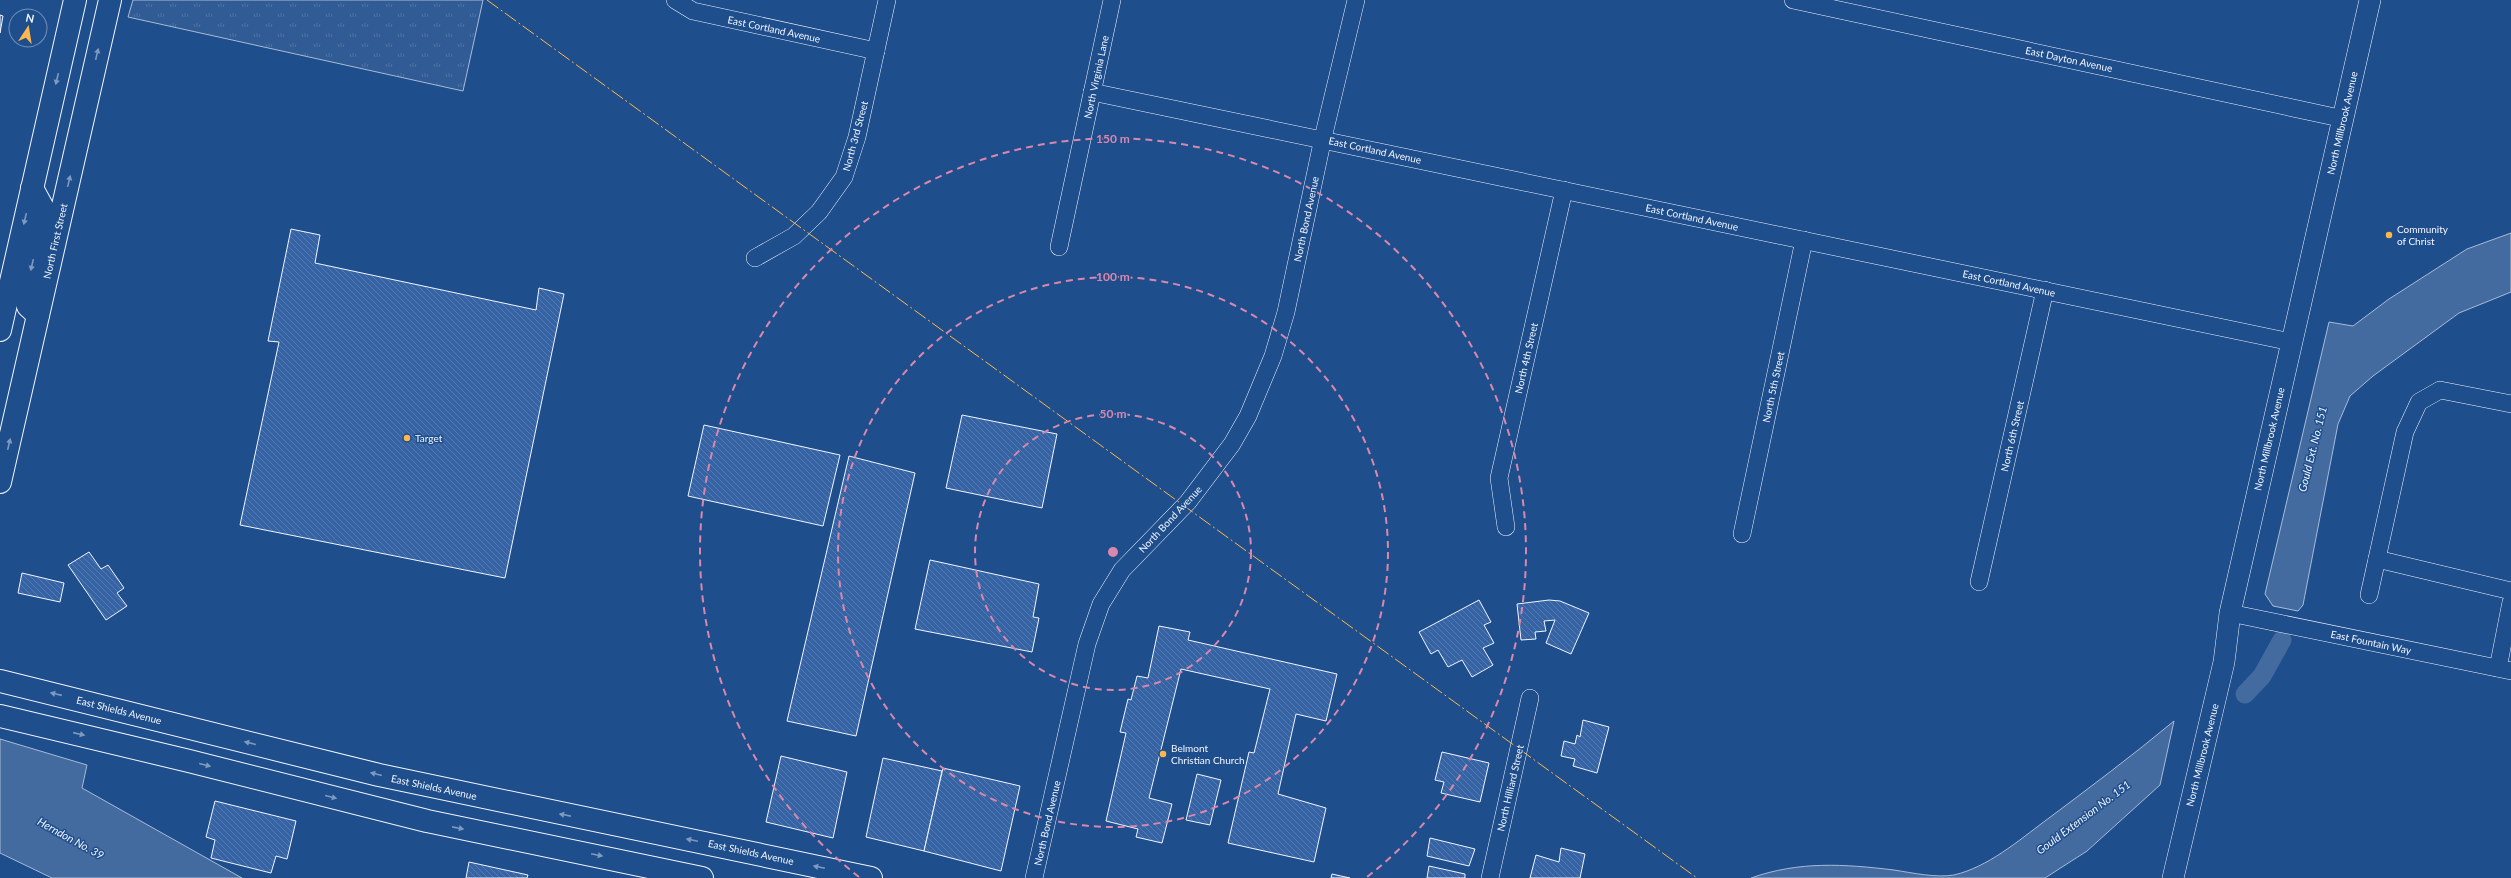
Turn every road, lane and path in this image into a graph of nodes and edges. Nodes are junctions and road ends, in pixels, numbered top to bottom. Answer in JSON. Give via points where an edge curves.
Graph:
{"nodes":[{"id":1,"x":75,"y":0,"type":"edge"},
{"id":2,"x":110,"y":0,"type":"edge"},
{"id":3,"x":675,"y":0,"type":"edge"},
{"id":4,"x":887,"y":0,"type":"edge"},
{"id":5,"x":1112,"y":0,"type":"edge"},
{"id":6,"x":1356,"y":0,"type":"edge"},
{"id":7,"x":1793,"y":0,"type":"edge"},
{"id":8,"x":2370,"y":0,"type":"edge"},
{"id":9,"x":876,"y":51,"type":"junction"},
{"id":10,"x":1092,"y":92,"type":"junction"},
{"id":11,"x":2344,"y":119,"type":"junction"},
{"id":12,"x":1323,"y":138,"type":"junction"},
{"id":13,"x":32,"y":188,"type":"junction"},
{"id":14,"x":1564,"y":190,"type":"junction"},
{"id":15,"x":1804,"y":240,"type":"junction"},
{"id":16,"x":1059,"y":247,"type":"dead end"},
{"id":17,"x":755,"y":258,"type":"dead end"},
{"id":18,"x":2045,"y":290,"type":"junction"},
{"id":19,"x":38,"y":315,"type":"junction"},
{"id":20,"x":0,"y":330,"type":"edge"},
{"id":21,"x":2291,"y":342,"type":"junction"},
{"id":22,"x":2511,"y":404,"type":"edge"},
{"id":23,"x":0,"y":482,"type":"edge"},
{"id":24,"x":1506,"y":527,"type":"dead end"},
{"id":25,"x":1742,"y":534,"type":"dead end"},
{"id":26,"x":2377,"y":559,"type":"junction"},
{"id":27,"x":1979,"y":582,"type":"dead end"},
{"id":28,"x":2511,"y":591,"type":"edge"},
{"id":29,"x":2369,"y":595,"type":"dead end"},
{"id":30,"x":2511,"y":602,"type":"edge"},
{"id":31,"x":2230,"y":613,"type":"junction"},
{"id":32,"x":2504,"y":670,"type":"edge"},
{"id":33,"x":0,"y":681,"type":"edge"},
{"id":34,"x":1530,"y":698,"type":"dead end"},
{"id":35,"x":0,"y":716,"type":"edge"},
{"id":36,"x":702,"y":878,"type":"edge"},
{"id":37,"x":871,"y":878,"type":"edge"},
{"id":38,"x":1034,"y":878,"type":"edge"},
{"id":39,"x":1490,"y":878,"type":"edge"},
{"id":40,"x":2173,"y":878,"type":"edge"}],
"edges":[{"from":1,"to":13,"type":"main road","one_way":true},
{"from":19,"to":2,"type":"main road","name":"North First Street","one_way":true},
{"from":3,"to":9,"type":"street","name":"East Cortland Avenue","via":[[693,11]]},
{"from":4,"to":9,"type":"street","name":"North 3rd Street"},
{"from":5,"to":10,"type":"street","name":"North Virginia Lane"},
{"from":6,"to":12,"type":"street","name":"North Bond Avenue"},
{"from":7,"to":11,"type":"street","name":"East Dayton Avenue"},
{"from":8,"to":11,"type":"street","name":"North Millbrook Avenue"},
{"from":9,"to":17,"type":"street","name":"North 3rd Street","via":[[857,137],[844,177],[819,212],[794,236]]},
{"from":10,"to":12,"type":"street","name":"East Cortland Avenue"},
{"from":10,"to":16,"type":"street","name":"North Virginia Lane"},
{"from":11,"to":21,"type":"street","name":"North Millbrook Avenue"},
{"from":12,"to":14,"type":"street","name":"East Cortland Avenue"},
{"from":12,"to":38,"type":"street","name":"North Bond Avenue","via":[[1286,312],[1273,356],[1248,416],[1211,474],[1188,502],[1122,570],[1101,604],[1087,644]]},
{"from":13,"to":19,"type":"main road","one_way":true,"via":[[44,210],[26,300],[28,306]]},
{"from":13,"to":20,"type":"main road","one_way":true},
{"from":14,"to":15,"type":"street","name":"East Cortland Avenue"},
{"from":14,"to":24,"type":"street","name":"North 4th Street","via":[[1499,478]]},
{"from":15,"to":18,"type":"street","name":"East Cortland Avenue"},
{"from":15,"to":25,"type":"street","name":"North 5th Street"},
{"from":18,"to":21,"type":"street","name":"East Cortland Avenue"},
{"from":18,"to":27,"type":"street","name":"North 6th Street"},
{"from":23,"to":19,"type":"main road","name":"North First Street","one_way":true},
{"from":21,"to":31,"type":"street","name":"North Millbrook Avenue"},
{"from":22,"to":26,"type":"street","via":[[2440,390],[2419,402],[2405,432]]},
{"from":26,"to":28,"type":"street"},
{"from":26,"to":29,"type":"street"},
{"from":30,"to":32,"type":"street"},
{"from":31,"to":32,"type":"street","name":"East Fountain Way"},
{"from":31,"to":40,"type":"street","name":"North Millbrook Avenue","via":[[2224,662]]},
{"from":37,"to":33,"type":"main road","name":"East Shields Avenue","one_way":true,"via":[[379,775]]},
{"from":34,"to":39,"type":"street","name":"North Hilliard Street"},
{"from":35,"to":36,"type":"main road","one_way":true,"via":[[427,821]]}]}
